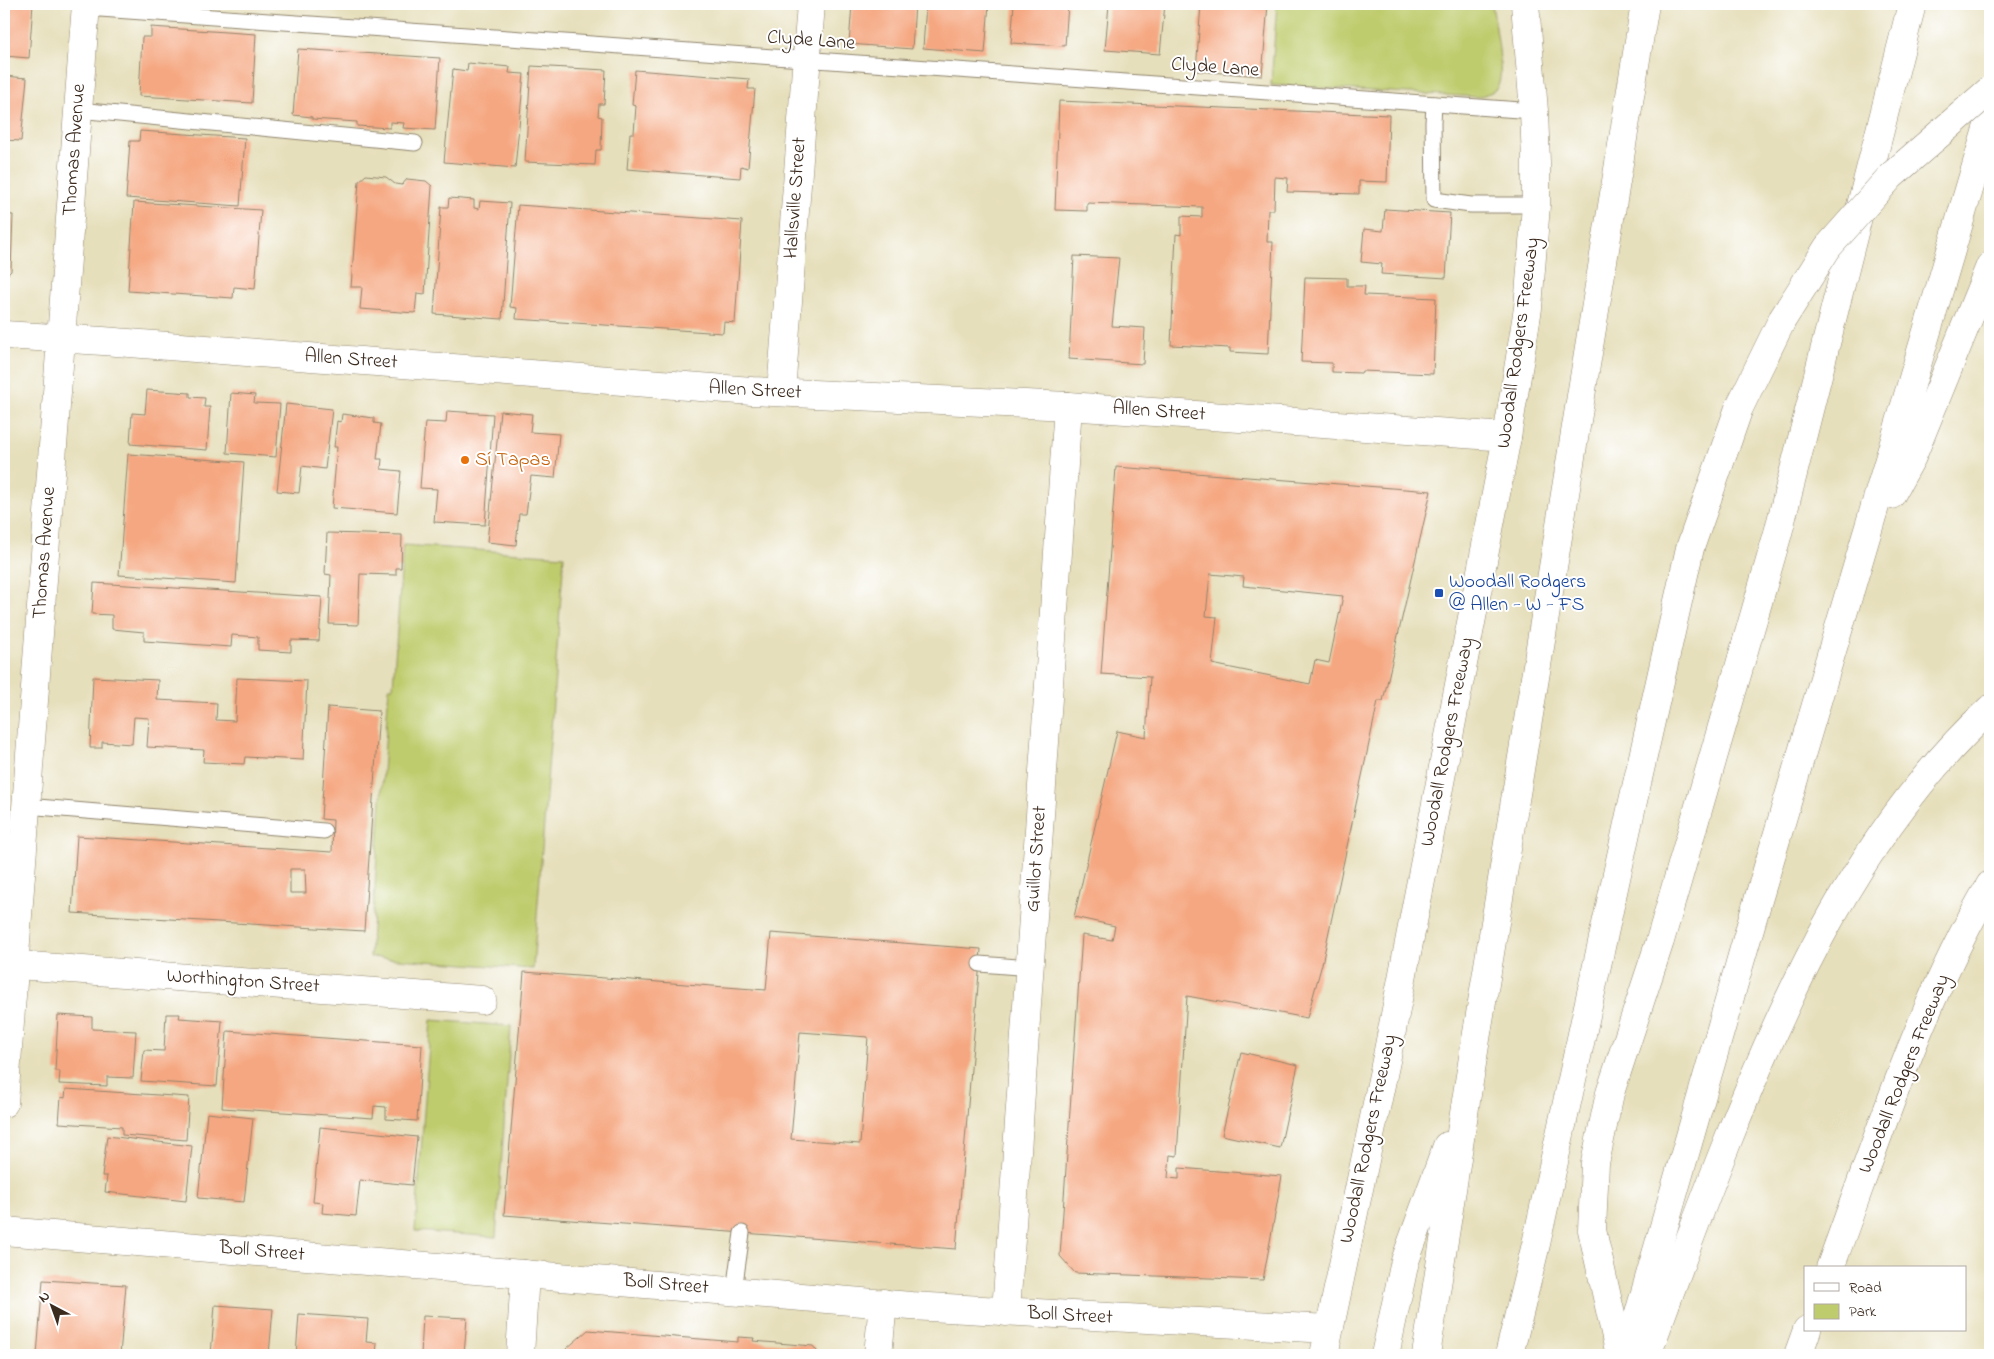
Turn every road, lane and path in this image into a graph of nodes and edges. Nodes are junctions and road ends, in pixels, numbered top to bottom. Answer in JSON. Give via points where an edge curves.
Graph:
{"nodes":[{"id":1,"x":811,"y":4,"type":"edge"},
{"id":2,"x":1525,"y":4,"type":"edge"},
{"id":3,"x":1645,"y":4,"type":"edge"},
{"id":4,"x":1912,"y":4,"type":"edge"},
{"id":5,"x":86,"y":6,"type":"edge"},
{"id":6,"x":807,"y":60,"type":"junction"},
{"id":7,"x":1990,"y":90,"type":"edge"},
{"id":8,"x":1434,"y":104,"type":"junction"},
{"id":9,"x":78,"y":110,"type":"junction"},
{"id":10,"x":1534,"y":111,"type":"junction"},
{"id":11,"x":1990,"y":119,"type":"edge"},
{"id":12,"x":415,"y":143,"type":"dead end"},
{"id":13,"x":1536,"y":205,"type":"junction"},
{"id":14,"x":1990,"y":266,"type":"edge"},
{"id":15,"x":4,"y":336,"type":"edge"},
{"id":16,"x":61,"y":339,"type":"junction"},
{"id":17,"x":780,"y":392,"type":"junction"},
{"id":18,"x":1068,"y":406,"type":"junction"},
{"id":19,"x":1507,"y":437,"type":"junction"},
{"id":20,"x":1868,"y":535,"type":"junction"},
{"id":21,"x":1990,"y":709,"type":"edge"},
{"id":22,"x":26,"y":806,"type":"junction"},
{"id":23,"x":324,"y":830,"type":"dead end"},
{"id":24,"x":1990,"y":885,"type":"edge"},
{"id":25,"x":9,"y":964,"type":"edge"},
{"id":26,"x":980,"y":964,"type":"dead end"},
{"id":27,"x":1029,"y":968,"type":"junction"},
{"id":28,"x":482,"y":1000,"type":"dead end"},
{"id":29,"x":1468,"y":1088,"type":"junction"},
{"id":30,"x":4,"y":1103,"type":"edge"},
{"id":31,"x":4,"y":1231,"type":"edge"},
{"id":32,"x":742,"y":1233,"type":"dead end"},
{"id":33,"x":1831,"y":1266,"type":"edge"},
{"id":34,"x":525,"y":1274,"type":"junction"},
{"id":35,"x":734,"y":1291,"type":"junction"},
{"id":36,"x":883,"y":1303,"type":"junction"},
{"id":37,"x":1006,"y":1312,"type":"junction"},
{"id":38,"x":1329,"y":1329,"type":"junction"},
{"id":39,"x":1806,"y":1332,"type":"edge"},
{"id":40,"x":520,"y":1355,"type":"edge"},
{"id":41,"x":878,"y":1355,"type":"edge"},
{"id":42,"x":1324,"y":1355,"type":"edge"},
{"id":43,"x":1385,"y":1355,"type":"edge"},
{"id":44,"x":1426,"y":1355,"type":"edge"},
{"id":45,"x":1509,"y":1355,"type":"edge"},
{"id":46,"x":1620,"y":1355,"type":"edge"},
{"id":47,"x":1627,"y":1355,"type":"edge"},
{"id":48,"x":1647,"y":1355,"type":"edge"},
{"id":49,"x":1798,"y":1355,"type":"edge"}],
"edges":[{"from":1,"to":6,"type":"main road","name":"Hallsville Street"},
{"from":2,"to":10,"type":"main road","name":"Woodall Rodgers Freeway"},
{"from":3,"to":29,"type":"main road"},
{"from":4,"to":46,"type":"main road","bridge":true,"via":[[1778,532],[1660,941],[1610,1093],[1595,1163],[1592,1230]]},
{"from":5,"to":6,"type":"lane","name":"Clyde Lane"},
{"from":5,"to":9,"type":"main road","name":"Thomas Avenue"},
{"from":6,"to":8,"type":"lane","name":"Clyde Lane"},
{"from":6,"to":17,"type":"main road","name":"Hallsville Street"},
{"from":7,"to":45,"type":"main road","bridge":true,"via":[[1891,176],[1828,248],[1782,320],[1739,408],[1690,548]]},
{"from":8,"to":10,"type":"lane","name":"Clyde Lane"},
{"from":8,"to":13,"type":"lane","via":[[1434,200],[1471,205]]},
{"from":9,"to":12,"type":"lane"},
{"from":9,"to":16,"type":"main road","name":"Thomas Avenue"},
{"from":10,"to":13,"type":"main road","name":"Woodall Rodgers Freeway"},
{"from":11,"to":20,"type":"main road"},
{"from":13,"to":19,"type":"main road","name":"Woodall Rodgers Freeway","via":[[1528,308]]},
{"from":14,"to":20,"type":"main road","via":[[1912,457]]},
{"from":15,"to":16,"type":"main road","name":"Allen Street"},
{"from":16,"to":17,"type":"main road","name":"Allen Street"},
{"from":16,"to":22,"type":"main road","name":"Thomas Avenue"},
{"from":17,"to":18,"type":"main road","name":"Allen Street"},
{"from":18,"to":19,"type":"main road","name":"Allen Street"},
{"from":18,"to":27,"type":"main road","name":"Guillot Street"},
{"from":19,"to":38,"type":"main road","name":"Woodall Rodgers Freeway","via":[[1387,1056]]},
{"from":20,"to":47,"type":"main road"},
{"from":21,"to":48,"type":"main road","via":[[1952,748],[1896,817],[1870,852],[1824,928],[1760,1059]]},
{"from":22,"to":23,"type":"lane"},
{"from":22,"to":25,"type":"main road","name":"Thomas Avenue"},
{"from":24,"to":33,"type":"main road","name":"Woodall Rodgers Freeway","via":[[1919,1028]]},
{"from":25,"to":28,"type":"main road","name":"Worthington Street"},
{"from":25,"to":30,"type":"main road","name":"Thomas Avenue"},
{"from":26,"to":27,"type":"lane"},
{"from":27,"to":37,"type":"main road","name":"Guillot Street"},
{"from":29,"to":43,"type":"main road","via":[[1405,1261]]},
{"from":29,"to":44,"type":"main road"},
{"from":31,"to":34,"type":"main road","name":"Boll Street"},
{"from":32,"to":35,"type":"lane"},
{"from":34,"to":35,"type":"main road","name":"Boll Street"},
{"from":34,"to":40,"type":"main road"},
{"from":35,"to":36,"type":"main road","name":"Boll Street"},
{"from":36,"to":37,"type":"main road","name":"Boll Street"},
{"from":36,"to":41,"type":"main road"},
{"from":37,"to":38,"type":"main road","name":"Boll Street"},
{"from":38,"to":42,"type":"main road","name":"Woodall Rodgers Freeway"},
{"from":39,"to":49,"type":"main road"}]}
